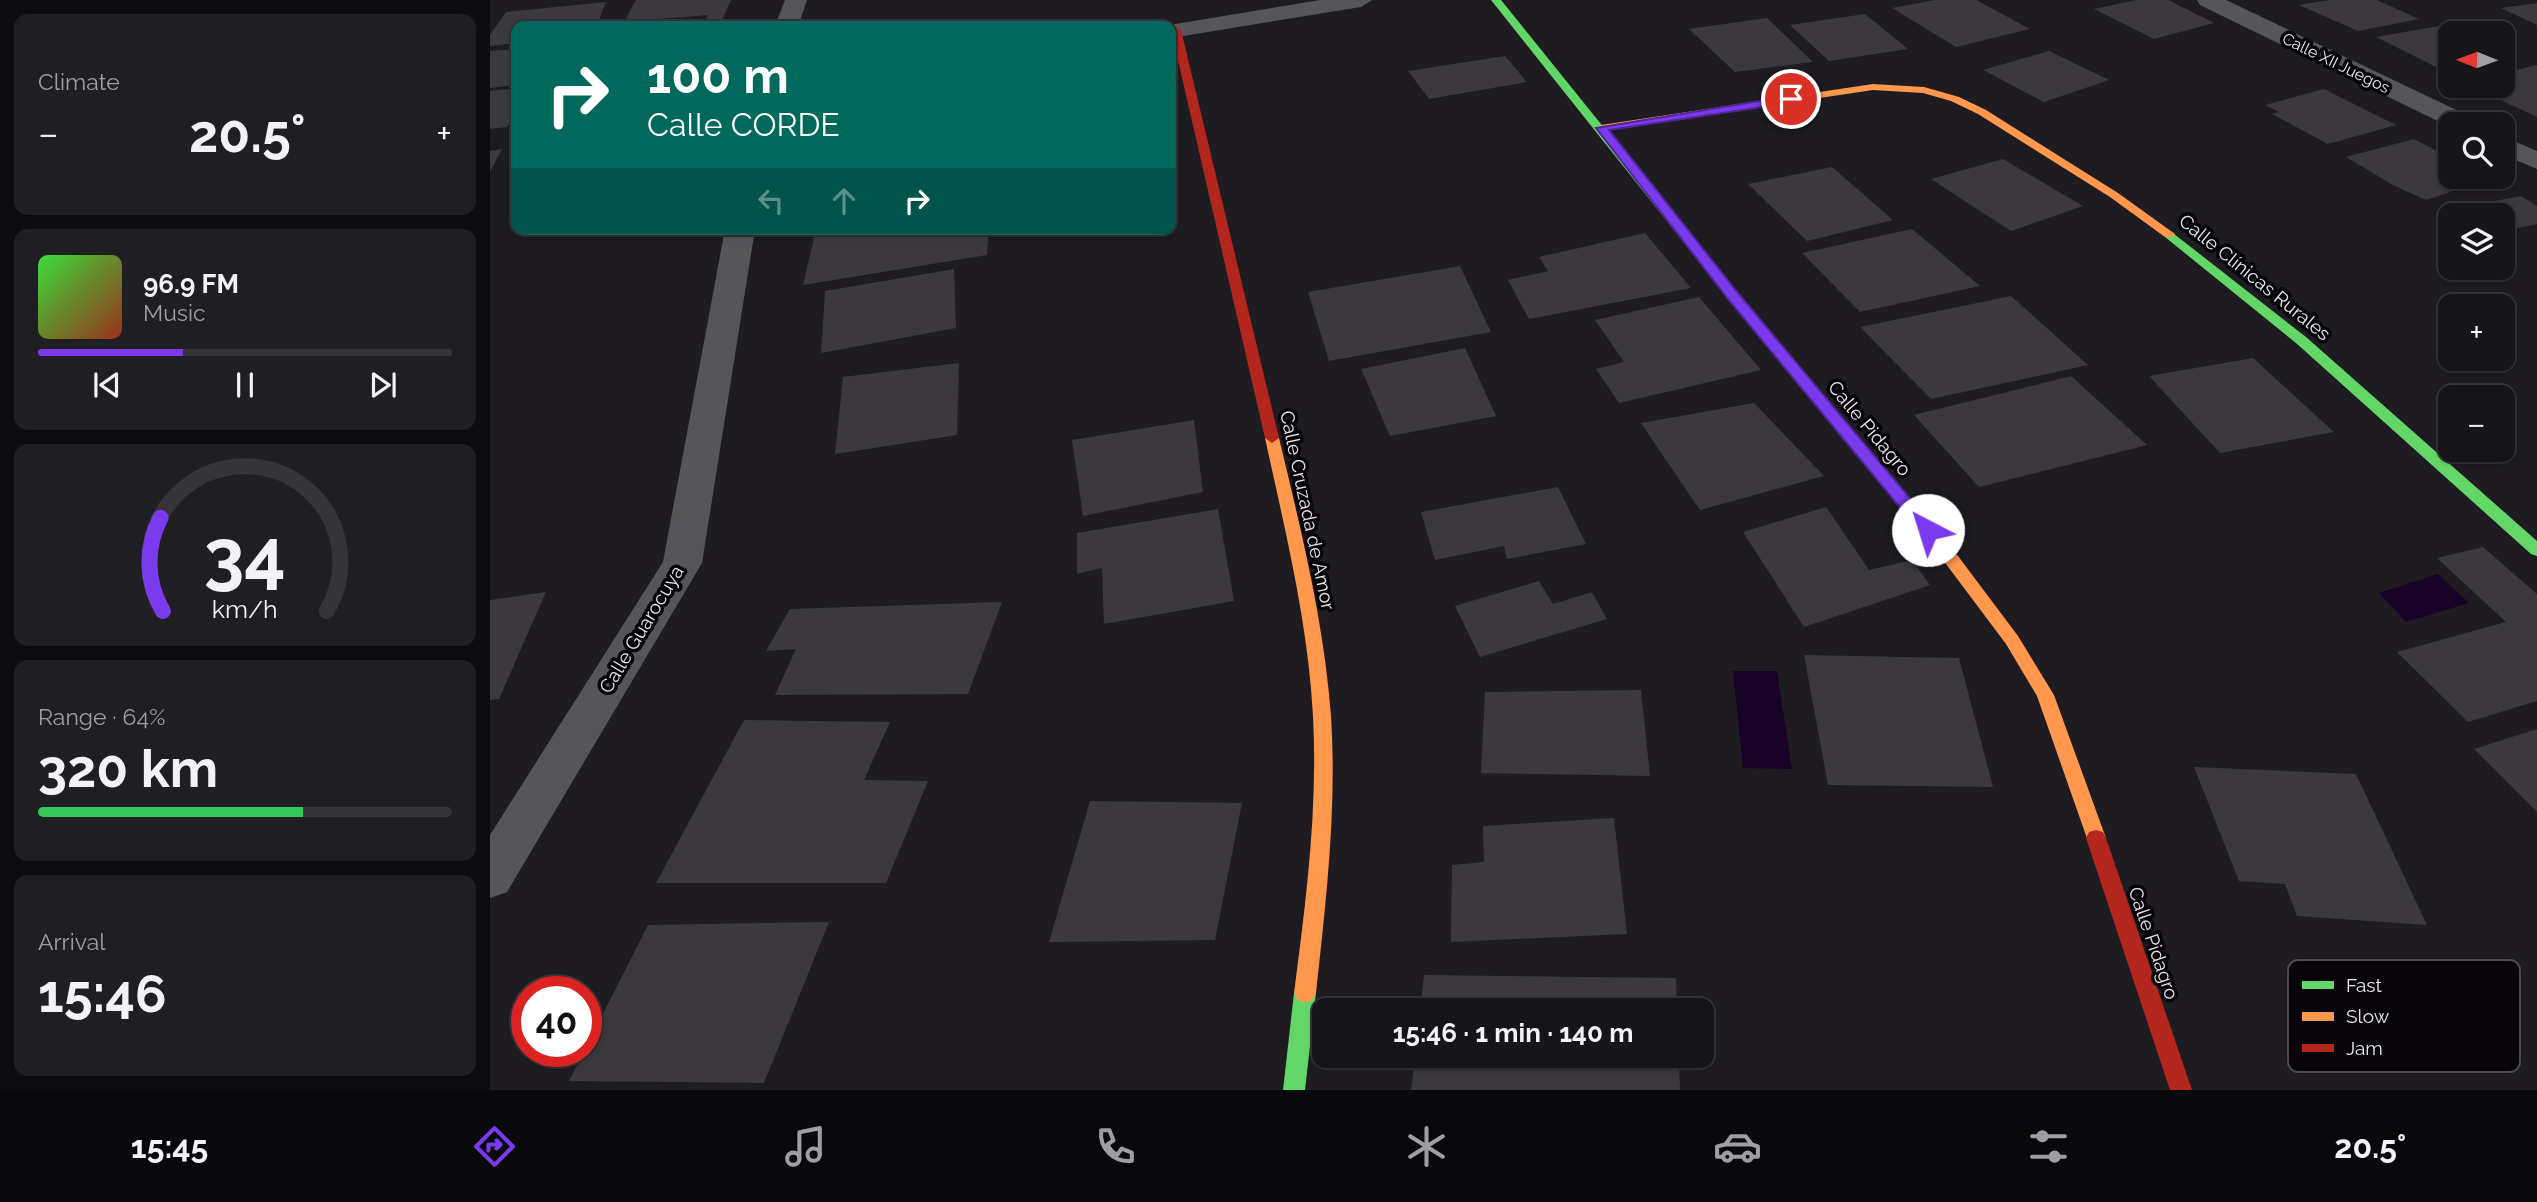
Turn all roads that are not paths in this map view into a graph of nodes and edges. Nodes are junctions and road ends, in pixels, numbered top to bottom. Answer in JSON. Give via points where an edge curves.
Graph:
{"nodes":[{"id":1,"x":796,"y":0,"type":"edge"},
{"id":2,"x":1361,"y":0,"type":"edge"},
{"id":3,"x":1496,"y":0,"type":"edge"},
{"id":4,"x":2208,"y":0,"type":"edge"},
{"id":5,"x":789,"y":21,"type":"edge"},
{"id":6,"x":1176,"y":31,"type":"edge"},
{"id":7,"x":1176,"y":43,"type":"edge"},
{"id":8,"x":2439,"y":112,"type":"edge"},
{"id":9,"x":1601,"y":128,"type":"junction"},
{"id":10,"x":2515,"y":150,"type":"edge"},
{"id":11,"x":2537,"y":161,"type":"edge"},
{"id":12,"x":739,"y":235,"type":"edge"},
{"id":13,"x":2537,"y":550,"type":"edge"},
{"id":14,"x":490,"y":877,"type":"edge"},
{"id":15,"x":1294,"y":1090,"type":"edge"},
{"id":16,"x":2181,"y":1090,"type":"edge"}],
"edges":[{"from":1,"to":5,"type":"street"},
{"from":2,"to":6,"type":"street"},
{"from":3,"to":9,"type":"street","name":"Calle Pidagro"},
{"from":4,"to":8,"type":"street","name":"Calle XII Juegos"},
{"from":7,"to":15,"type":"street","name":"Calle Cruzada de Amor","via":[[1303,572],[1322,717],[1320,864]]},
{"from":9,"to":13,"type":"street","name":"Calle Clínicas Rurales","via":[[1872,87],[1913,87],[1943,94],[2110,190],[2185,245]]},
{"from":9,"to":16,"type":"street","name":"Calle Pidagro","via":[[1733,296],[1963,573],[2019,651],[2045,695]]},
{"from":10,"to":11,"type":"street"},
{"from":12,"to":14,"type":"street","name":"Calle Guarocuya","via":[[682,563]]}]}
